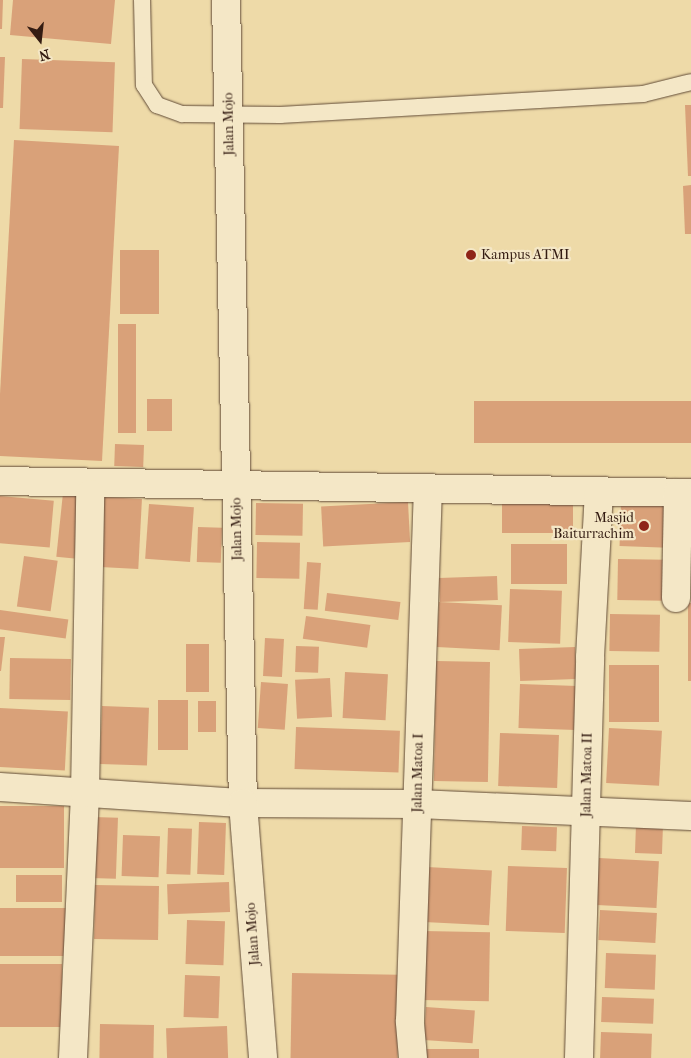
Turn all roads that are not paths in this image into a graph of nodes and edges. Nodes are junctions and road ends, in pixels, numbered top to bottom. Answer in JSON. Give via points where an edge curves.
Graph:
{"nodes":[{"id":1,"x":142,"y":0,"type":"edge"},
{"id":2,"x":226,"y":0,"type":"edge"},
{"id":3,"x":691,"y":82,"type":"edge"},
{"id":4,"x":228,"y":117,"type":"junction"},
{"id":5,"x":0,"y":481,"type":"edge"},
{"id":6,"x":236,"y":484,"type":"junction"},
{"id":7,"x":428,"y":488,"type":"junction"},
{"id":8,"x":599,"y":492,"type":"junction"},
{"id":9,"x":684,"y":493,"type":"edge"},
{"id":10,"x":90,"y":494,"type":"dead end"},
{"id":11,"x":676,"y":598,"type":"dead end"},
{"id":12,"x":0,"y":787,"type":"edge"},
{"id":13,"x":85,"y":793,"type":"junction"},
{"id":14,"x":243,"y":803,"type":"junction"},
{"id":15,"x":418,"y":804,"type":"junction"},
{"id":16,"x":586,"y":812,"type":"junction"},
{"id":17,"x":691,"y":816,"type":"edge"},
{"id":18,"x":73,"y":1058,"type":"edge"},
{"id":19,"x":263,"y":1058,"type":"edge"},
{"id":20,"x":413,"y":1058,"type":"edge"},
{"id":21,"x":579,"y":1058,"type":"edge"}],
"edges":[{"from":1,"to":4,"type":"lane","via":[[144,85],[157,105],[182,114]]},
{"from":2,"to":4,"type":"street","name":"Jalan Mojo"},
{"from":3,"to":4,"type":"lane","via":[[643,94]]},
{"from":4,"to":6,"type":"street","name":"Jalan Mojo"},
{"from":5,"to":6,"type":"street"},
{"from":6,"to":7,"type":"street"},
{"from":6,"to":14,"type":"street","name":"Jalan Mojo"},
{"from":7,"to":8,"type":"street"},
{"from":7,"to":15,"type":"street","name":"Jalan Matoa I","via":[[420,652]]},
{"from":8,"to":9,"type":"street"},
{"from":8,"to":16,"type":"street","name":"Jalan Matoa II"},
{"from":9,"to":11,"type":"street"},
{"from":10,"to":13,"type":"street"},
{"from":12,"to":13,"type":"street"},
{"from":13,"to":14,"type":"street"},
{"from":13,"to":18,"type":"street"},
{"from":14,"to":15,"type":"street"},
{"from":14,"to":19,"type":"street","name":"Jalan Mojo"},
{"from":15,"to":16,"type":"street"},
{"from":15,"to":20,"type":"street","name":"Jalan Matoa I","via":[[410,1021]]},
{"from":16,"to":17,"type":"street"},
{"from":16,"to":21,"type":"street","name":"Jalan Matoa II"}]}
